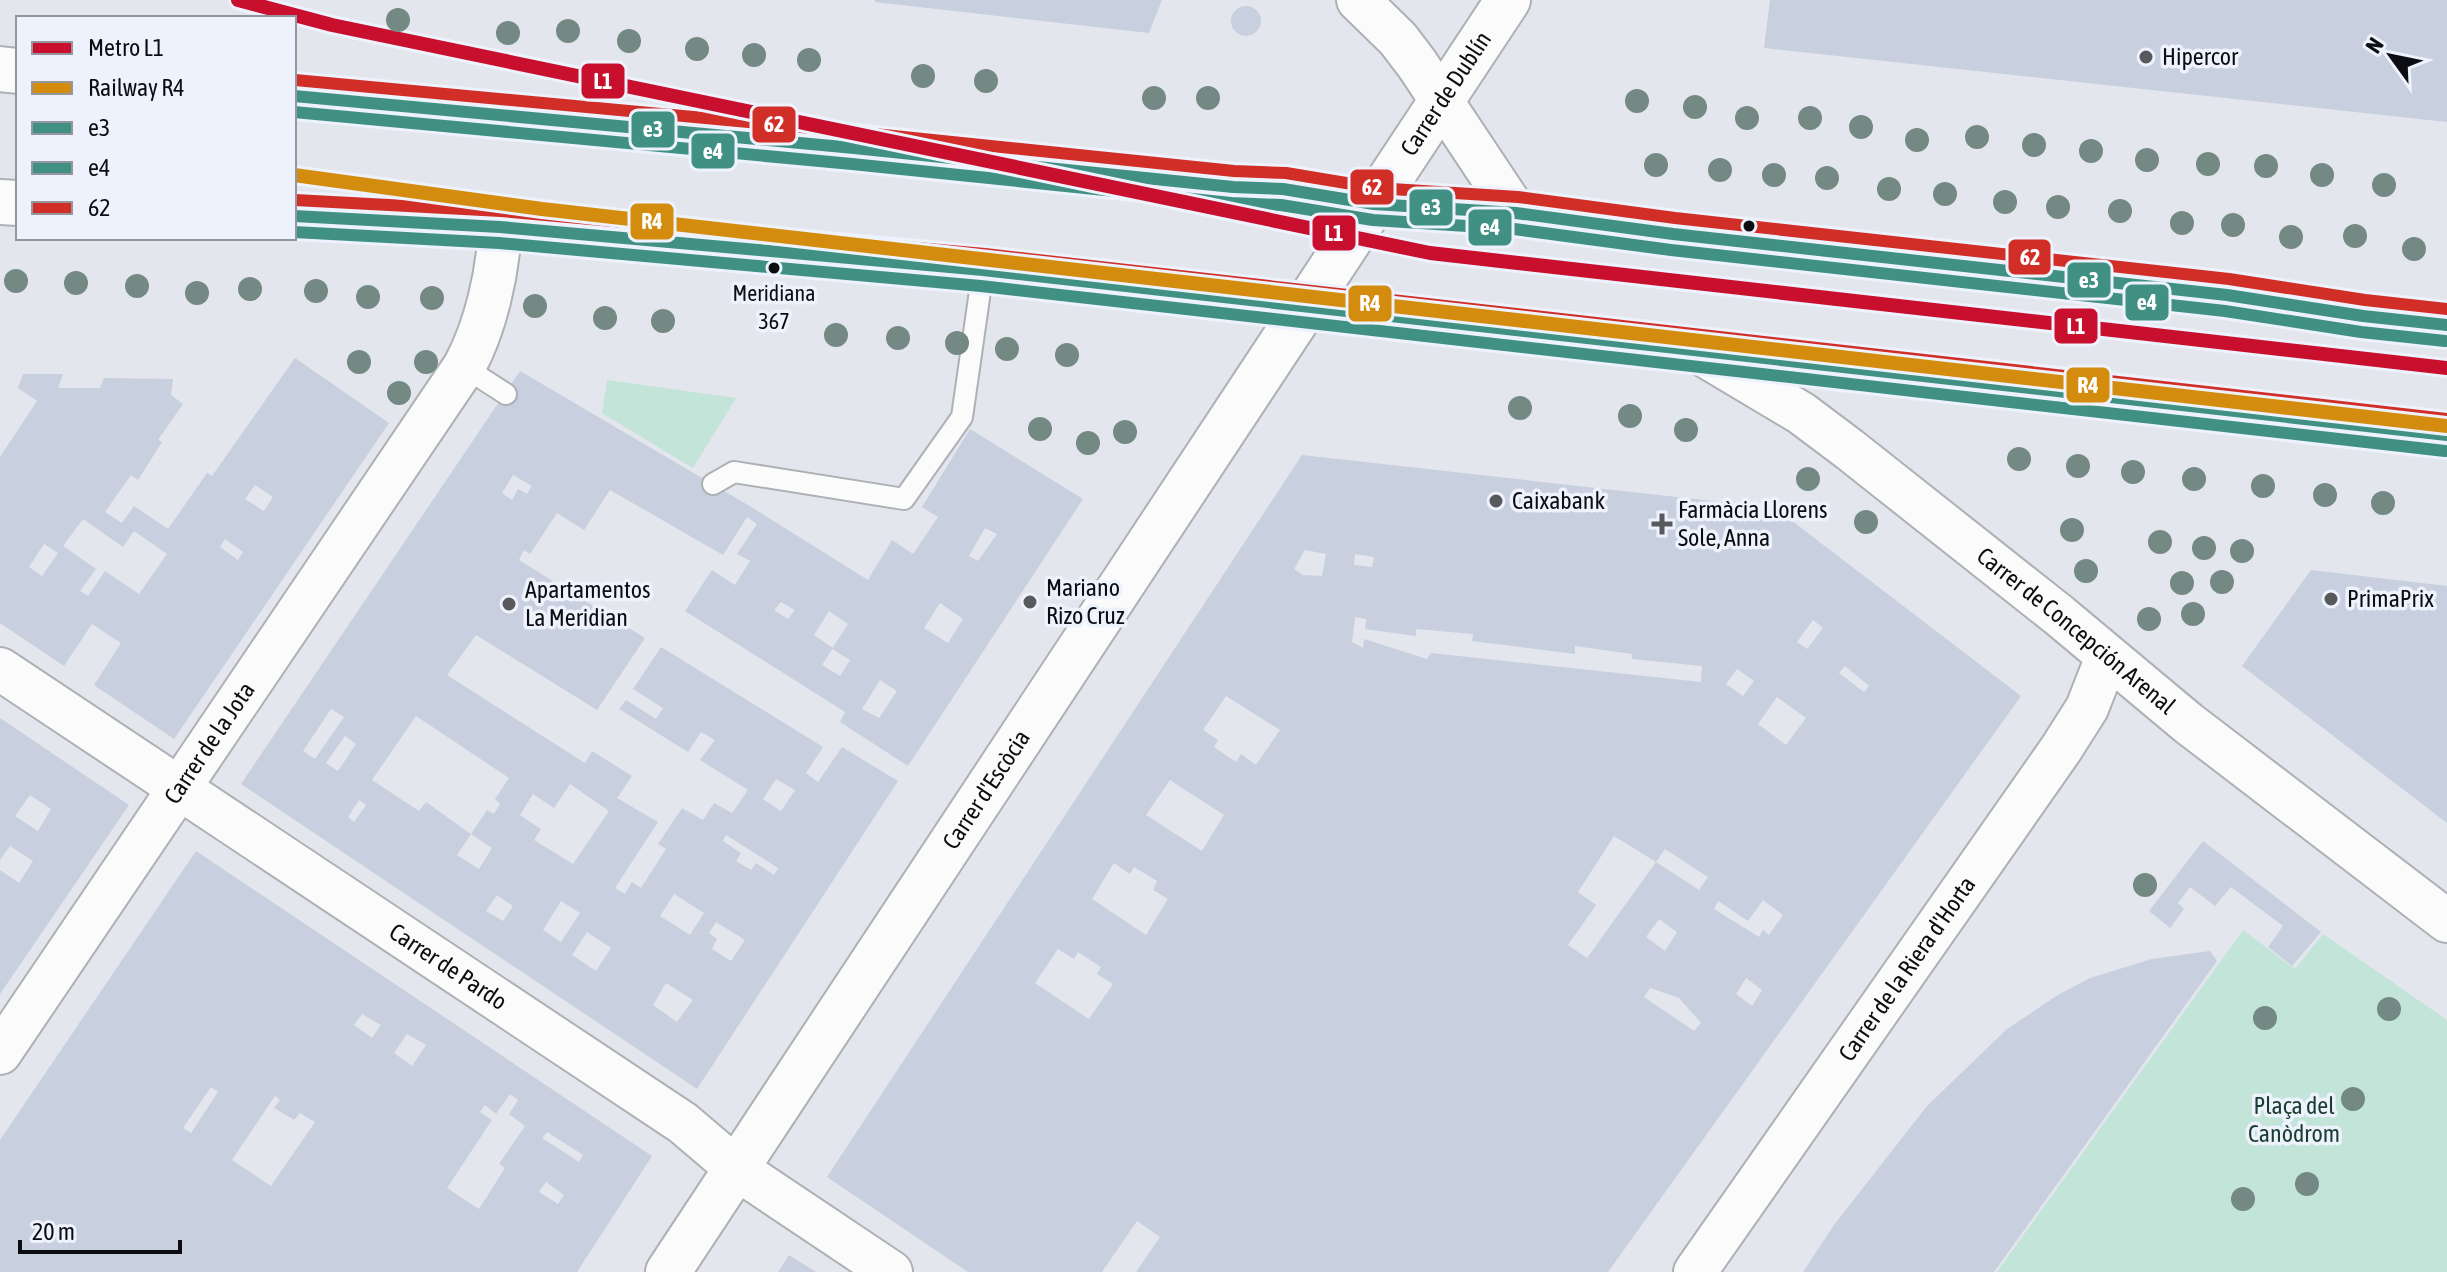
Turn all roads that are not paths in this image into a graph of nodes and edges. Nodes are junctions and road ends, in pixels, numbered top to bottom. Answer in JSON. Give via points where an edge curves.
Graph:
{"nodes":[{"id":1,"x":1358,"y":0,"type":"edge"},
{"id":2,"x":1508,"y":0,"type":"edge"},
{"id":3,"x":296,"y":96,"type":"edge"},
{"id":4,"x":1441,"y":101,"type":"junction"},
{"id":5,"x":1374,"y":204,"type":"junction"},
{"id":6,"x":1516,"y":213,"type":"junction"},
{"id":7,"x":296,"y":216,"type":"edge"},
{"id":8,"x":500,"y":227,"type":"junction"},
{"id":9,"x":983,"y":270,"type":"junction"},
{"id":10,"x":1303,"y":307,"type":"junction"},
{"id":11,"x":2447,"y":325,"type":"edge"},
{"id":12,"x":1697,"y":351,"type":"junction"},
{"id":13,"x":471,"y":354,"type":"junction"},
{"id":14,"x":506,"y":394,"type":"dead end"},
{"id":15,"x":2447,"y":435,"type":"edge"},
{"id":16,"x":713,"y":484,"type":"dead end"},
{"id":17,"x":2107,"y":657,"type":"junction"},
{"id":18,"x":0,"y":669,"type":"edge"},
{"id":19,"x":179,"y":788,"type":"junction"},
{"id":20,"x":2447,"y":921,"type":"edge"},
{"id":21,"x":0,"y":1053,"type":"edge"},
{"id":22,"x":737,"y":1169,"type":"junction"},
{"id":23,"x":668,"y":1272,"type":"edge"},
{"id":24,"x":891,"y":1272,"type":"edge"},
{"id":25,"x":1695,"y":1272,"type":"edge"}],
"edges":[{"from":1,"to":4,"type":"street","via":[[1398,39]]},
{"from":2,"to":4,"type":"main road","name":"Carrer de Dublín"},
{"from":3,"to":5,"type":"main road","via":[[1283,189]]},
{"from":4,"to":5,"type":"main road","name":"Carrer de Dublín"},
{"from":4,"to":6,"type":"street"},
{"from":5,"to":6,"type":"main road"},
{"from":5,"to":10,"type":"main road","name":"Carrer de Dublín"},
{"from":6,"to":11,"type":"main road"},
{"from":7,"to":8,"type":"main road"},
{"from":8,"to":9,"type":"main road"},
{"from":8,"to":13,"type":"street","via":[[499,257]]},
{"from":9,"to":10,"type":"main road"},
{"from":9,"to":16,"type":"lane","via":[[962,417],[904,499],[734,472]]},
{"from":10,"to":12,"type":"main road"},
{"from":10,"to":22,"type":"main road","name":"Carrer d'Escòcia"},
{"from":12,"to":15,"type":"main road"},
{"from":12,"to":17,"type":"street","name":"Carrer de Concepción Arenal","via":[[1801,413]]},
{"from":13,"to":14,"type":"lane"},
{"from":13,"to":19,"type":"street","name":"Carrer de la Jota"},
{"from":17,"to":20,"type":"street","name":"Carrer de Concepción Arenal"},
{"from":17,"to":25,"type":"street","name":"Carrer de la Riera d'Horta","via":[[2087,708],[2061,749]]},
{"from":18,"to":19,"type":"street","name":"Carrer de Pardo"},
{"from":19,"to":21,"type":"street","name":"Carrer de la Jota"},
{"from":19,"to":22,"type":"street","name":"Carrer de Pardo","via":[[683,1123]]},
{"from":22,"to":23,"type":"main road","name":"Carrer d'Escòcia"},
{"from":22,"to":24,"type":"street","name":"Carrer de Pardo"}]}
